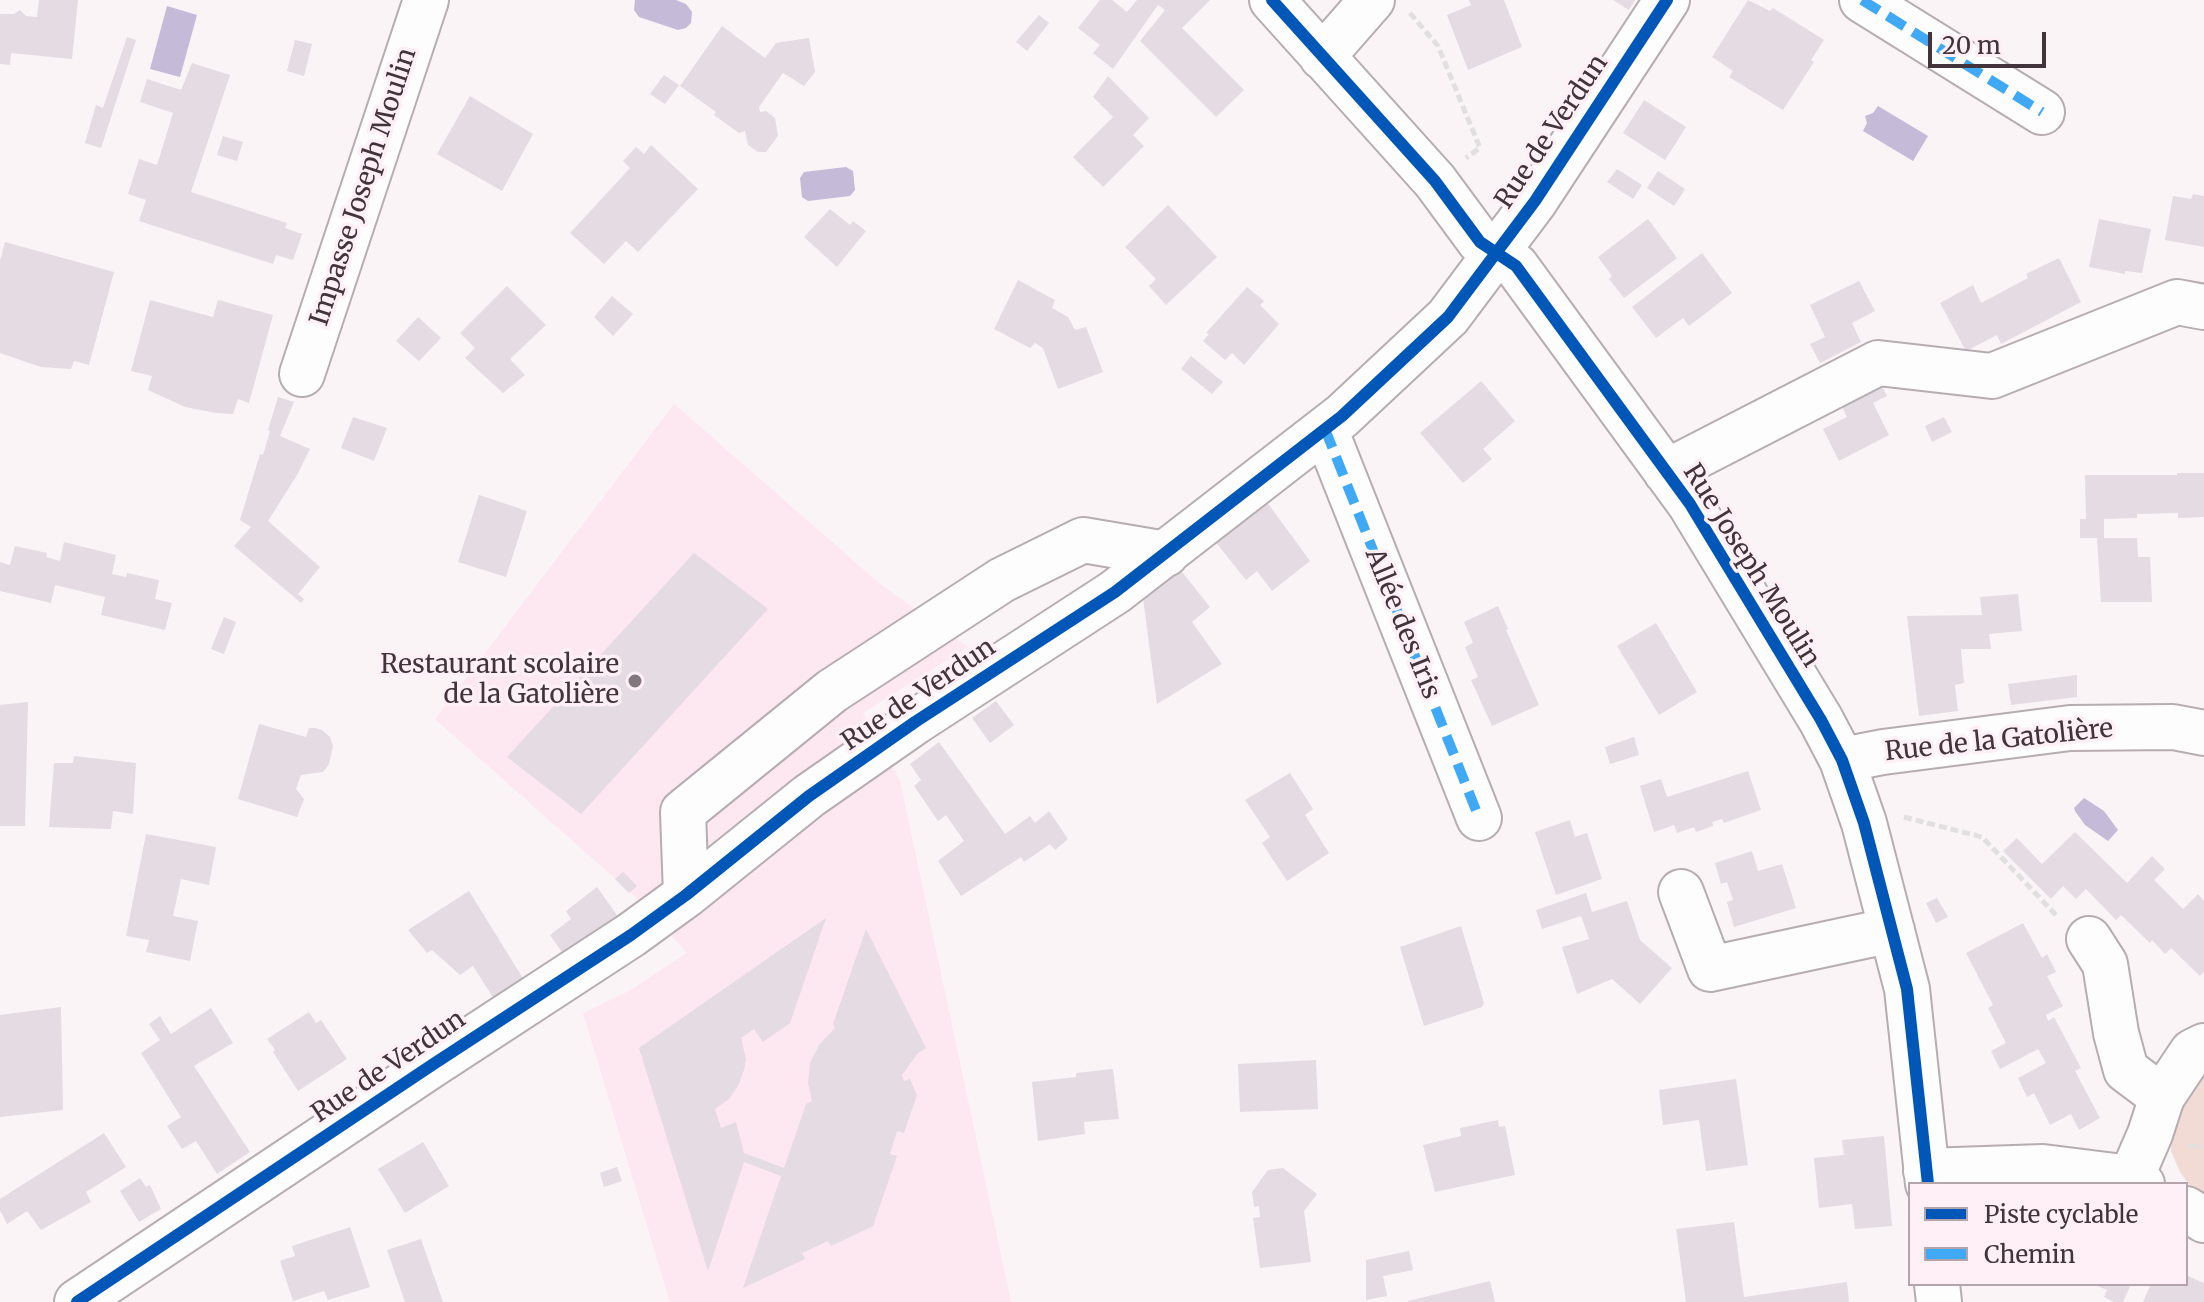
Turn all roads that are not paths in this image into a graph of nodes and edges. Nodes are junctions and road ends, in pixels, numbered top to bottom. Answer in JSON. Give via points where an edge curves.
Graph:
{"nodes":[{"id":1,"x":426,"y":0,"type":"edge"},
{"id":2,"x":1272,"y":0,"type":"edge"},
{"id":3,"x":1667,"y":0,"type":"edge"},
{"id":4,"x":1862,"y":0,"type":"edge"},
{"id":5,"x":1391,"y":6,"type":"edge"},
{"id":6,"x":1322,"y":57,"type":"junction"},
{"id":7,"x":2042,"y":112,"type":"dead end"},
{"id":8,"x":1496,"y":252,"type":"junction"},
{"id":9,"x":2204,"y":307,"type":"edge"},
{"id":10,"x":302,"y":374,"type":"dead end"},
{"id":11,"x":1325,"y":429,"type":"junction"},
{"id":12,"x":1666,"y":472,"type":"junction"},
{"id":13,"x":1166,"y":554,"type":"junction"},
{"id":14,"x":2204,"y":733,"type":"edge"},
{"id":15,"x":1842,"y":760,"type":"junction"},
{"id":16,"x":1479,"y":818,"type":"dead end"},
{"id":17,"x":1681,"y":892,"type":"dead end"},
{"id":18,"x":686,"y":895,"type":"junction"},
{"id":19,"x":1892,"y":930,"type":"junction"},
{"id":20,"x":2089,"y":939,"type":"road end"},
{"id":21,"x":2204,"y":1046,"type":"edge"},
{"id":22,"x":2162,"y":1097,"type":"junction"},
{"id":23,"x":1927,"y":1178,"type":"edge"},
{"id":24,"x":2136,"y":1181,"type":"edge"},
{"id":25,"x":77,"y":1302,"type":"edge"}],
"edges":[{"from":1,"to":10,"type":"street","name":"Impasse Joseph Moulin"},
{"from":2,"to":6,"type":"street","name":"Rue Joseph Moulin"},
{"from":3,"to":8,"type":"street","name":"Rue de Verdun"},
{"from":4,"to":7,"type":"street"},
{"from":5,"to":6,"type":"street"},
{"from":6,"to":8,"type":"street","name":"Rue Joseph Moulin","via":[[1435,181],[1480,242]]},
{"from":8,"to":11,"type":"street","name":"Rue de Verdun","via":[[1448,317]]},
{"from":8,"to":12,"type":"street","name":"Rue Joseph Moulin","via":[[1516,266]]},
{"from":9,"to":12,"type":"street","via":[[2177,302],[1992,376],[1878,363]]},
{"from":11,"to":13,"type":"street","name":"Rue de Verdun"},
{"from":11,"to":16,"type":"street","name":"Allée des Iris"},
{"from":12,"to":15,"type":"street","name":"Rue Joseph Moulin"},
{"from":13,"to":18,"type":"street","name":"Rue de Verdun","via":[[809,796]]},
{"from":13,"to":18,"type":"street","via":[[1083,540],[1002,580],[832,691],[683,812]]},
{"from":14,"to":15,"type":"street","name":"Rue de la Gatolière","via":[[2173,727],[2070,728]]},
{"from":15,"to":19,"type":"street","name":"Rue Joseph Moulin"},
{"from":17,"to":19,"type":"street","via":[[1710,969]]},
{"from":18,"to":25,"type":"street","name":"Rue de Verdun"},
{"from":19,"to":23,"type":"street","name":"Rue Joseph Moulin","via":[[1907,989]]},
{"from":20,"to":22,"type":"street","via":[[2105,964],[2126,1070]]},
{"from":21,"to":22,"type":"street","via":[[2192,1052]]},
{"from":22,"to":24,"type":"street"},
{"from":23,"to":24,"type":"street","via":[[2043,1167]]}]}
